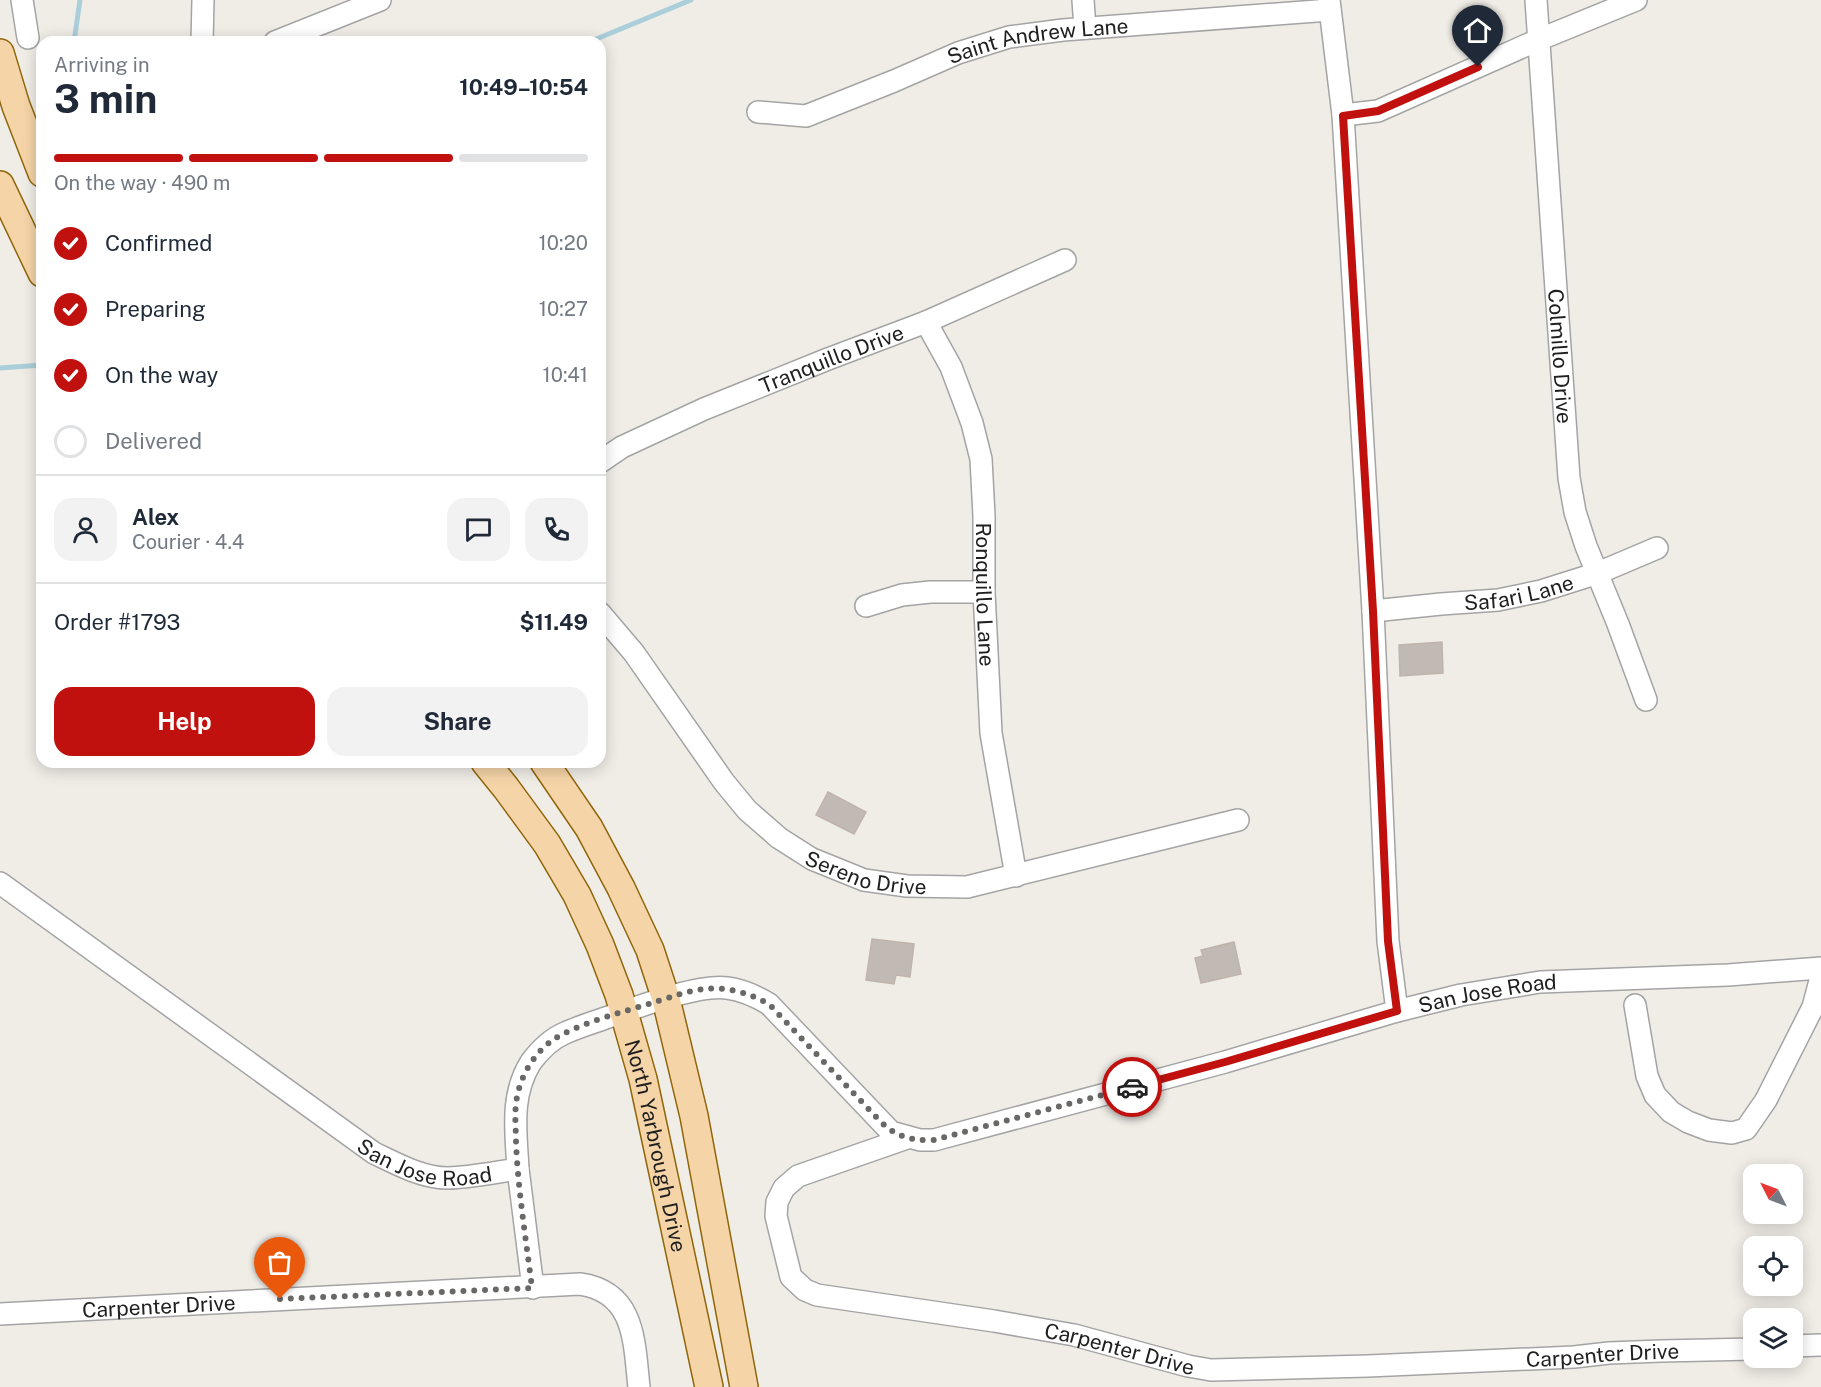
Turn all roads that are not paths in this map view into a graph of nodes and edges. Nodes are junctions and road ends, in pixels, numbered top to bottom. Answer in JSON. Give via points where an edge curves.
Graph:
{"nodes":[{"id":1,"x":22,"y":0,"type":"edge"},
{"id":2,"x":203,"y":0,"type":"edge"},
{"id":3,"x":380,"y":0,"type":"edge"},
{"id":4,"x":1083,"y":0,"type":"edge"},
{"id":5,"x":1536,"y":0,"type":"edge"},
{"id":6,"x":1636,"y":0,"type":"edge"},
{"id":7,"x":1329,"y":5,"type":"edge"},
{"id":8,"x":1085,"y":28,"type":"junction"},
{"id":9,"x":202,"y":36,"type":"edge"},
{"id":10,"x":290,"y":36,"type":"edge"},
{"id":11,"x":28,"y":39,"type":"dead end"},
{"id":12,"x":1538,"y":40,"type":"junction"},
{"id":13,"x":0,"y":52,"type":"edge"},
{"id":14,"x":758,"y":112,"type":"dead end"},
{"id":15,"x":1343,"y":116,"type":"junction"},
{"id":16,"x":36,"y":157,"type":"edge"},
{"id":17,"x":0,"y":184,"type":"edge"},
{"id":18,"x":36,"y":260,"type":"edge"},
{"id":19,"x":1065,"y":260,"type":"dead end"},
{"id":20,"x":926,"y":322,"type":"junction"},
{"id":21,"x":606,"y":458,"type":"edge"},
{"id":22,"x":1657,"y":548,"type":"dead end"},
{"id":23,"x":1598,"y":573,"type":"junction"},
{"id":24,"x":984,"y":592,"type":"junction"},
{"id":25,"x":866,"y":606,"type":"dead end"},
{"id":26,"x":1373,"y":611,"type":"junction"},
{"id":27,"x":606,"y":620,"type":"edge"},
{"id":28,"x":1646,"y":700,"type":"dead end"},
{"id":29,"x":490,"y":768,"type":"edge"},
{"id":30,"x":548,"y":768,"type":"edge"},
{"id":31,"x":1238,"y":820,"type":"dead end"},
{"id":32,"x":1016,"y":876,"type":"junction"},
{"id":33,"x":0,"y":883,"type":"edge"},
{"id":34,"x":1821,"y":968,"type":"edge"},
{"id":35,"x":1821,"y":977,"type":"edge"},
{"id":36,"x":666,"y":999,"type":"junction"},
{"id":37,"x":1635,"y":1005,"type":"dead end"},
{"id":38,"x":624,"y":1011,"type":"junction"},
{"id":39,"x":1397,"y":1011,"type":"junction"},
{"id":40,"x":907,"y":1138,"type":"junction"},
{"id":41,"x":518,"y":1169,"type":"junction"},
{"id":42,"x":532,"y":1288,"type":"junction"},
{"id":43,"x":0,"y":1314,"type":"edge"},
{"id":44,"x":1821,"y":1345,"type":"edge"},
{"id":45,"x":1803,"y":1346,"type":"edge"},
{"id":46,"x":1743,"y":1349,"type":"edge"},
{"id":47,"x":707,"y":1378,"type":"edge"},
{"id":48,"x":742,"y":1378,"type":"edge"},
{"id":49,"x":639,"y":1387,"type":"edge"}],
"edges":[{"from":1,"to":11,"type":"street"},
{"from":2,"to":9,"type":"street"},
{"from":3,"to":10,"type":"street"},
{"from":4,"to":8,"type":"street"},
{"from":5,"to":12,"type":"street","name":"Colmillo Drive"},
{"from":6,"to":12,"type":"street"},
{"from":7,"to":8,"type":"street","name":"Saint Andrew Lane"},
{"from":7,"to":15,"type":"street"},
{"from":8,"to":14,"type":"street","name":"Saint Andrew Lane","via":[[1009,37],[958,53],[806,116]]},
{"from":12,"to":15,"type":"street","via":[[1378,111]]},
{"from":12,"to":23,"type":"street","name":"Colmillo Drive","via":[[1569,478],[1575,512]]},
{"from":13,"to":16,"type":"main road"},
{"from":15,"to":26,"type":"street"},
{"from":17,"to":18,"type":"main road"},
{"from":19,"to":20,"type":"street","name":"Tranquillo Drive"},
{"from":20,"to":21,"type":"street","name":"Tranquillo Drive","via":[[704,410]]},
{"from":20,"to":24,"type":"street","name":"Ronquillo Lane","via":[[951,367],[981,459]]},
{"from":22,"to":23,"type":"street","name":"Safari Lane"},
{"from":23,"to":26,"type":"street","name":"Safari Lane","via":[[1498,600]]},
{"from":23,"to":28,"type":"street","name":"Colmillo Drive"},
{"from":24,"to":25,"type":"street","via":[[902,595]]},
{"from":24,"to":32,"type":"street","name":"Ronquillo Lane","via":[[991,734]]},
{"from":26,"to":39,"type":"street","via":[[1388,941]]},
{"from":27,"to":32,"type":"street","name":"Sereno Drive","via":[[747,810],[779,838],[812,859],[864,880],[907,886],[967,887]]},
{"from":29,"to":38,"type":"main road","name":"North Yarbrough Drive","via":[[547,844],[577,895]]},
{"from":30,"to":36,"type":"main road","name":"North Yarbrough Drive","via":[[589,828],[621,888],[650,950]]},
{"from":31,"to":32,"type":"street","name":"Sereno Drive"},
{"from":33,"to":41,"type":"street","name":"San Jose Road","via":[[374,1153],[427,1176],[448,1179]]},
{"from":34,"to":39,"type":"street","name":"San Jose Road","via":[[1540,982]]},
{"from":35,"to":37,"type":"street","via":[[1813,1007],[1766,1100],[1746,1129],[1732,1133],[1688,1122],[1671,1112],[1655,1095],[1647,1076]]},
{"from":36,"to":38,"type":"street","name":"San Jose Road"},
{"from":36,"to":40,"type":"street","name":"San Jose Road","via":[[726,987],[769,1004],[879,1120]]},
{"from":36,"to":48,"type":"main road","name":"North Yarbrough Drive","via":[[694,1116]]},
{"from":38,"to":41,"type":"street","name":"San Jose Road","via":[[564,1033],[531,1062],[516,1098]]},
{"from":38,"to":47,"type":"main road","name":"North Yarbrough Drive","via":[[643,1079]]},
{"from":39,"to":40,"type":"street","name":"San Jose Road","via":[[934,1140]]},
{"from":40,"to":46,"type":"street","name":"Carpenter Drive","via":[[798,1176],[784,1188],[776,1216],[791,1277],[805,1290],[1074,1335],[1212,1370]]},
{"from":41,"to":42,"type":"street"},
{"from":42,"to":43,"type":"street","name":"Carpenter Drive"},
{"from":42,"to":49,"type":"street","name":"Carpenter Drive","via":[[580,1284],[609,1294],[624,1310],[632,1331]]},
{"from":44,"to":45,"type":"street"}]}
